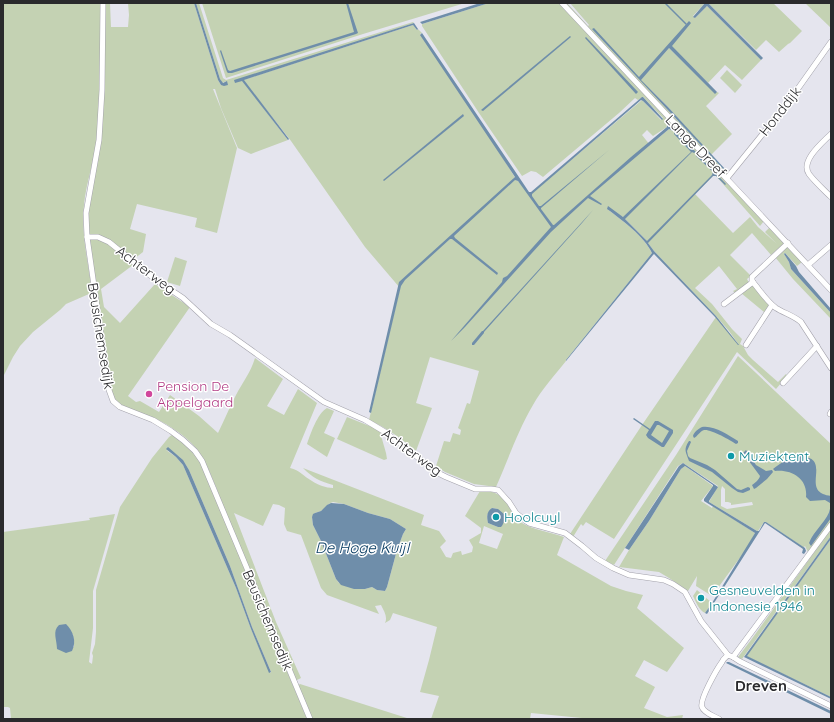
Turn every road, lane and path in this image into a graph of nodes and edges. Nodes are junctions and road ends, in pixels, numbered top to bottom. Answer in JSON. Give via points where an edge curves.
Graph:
{"nodes":[{"id":1,"x":103,"y":3,"type":"edge"},
{"id":2,"x":562,"y":3,"type":"edge"},
{"id":3,"x":831,"y":42,"type":"edge"},
{"id":4,"x":831,"y":134,"type":"edge"},
{"id":5,"x":727,"y":178,"type":"junction"},
{"id":6,"x":831,"y":197,"type":"edge"},
{"id":7,"x":87,"y":237,"type":"junction"},
{"id":8,"x":788,"y":243,"type":"junction"},
{"id":9,"x":831,"y":244,"type":"edge"},
{"id":10,"x":808,"y":265,"type":"junction"},
{"id":11,"x":753,"y":282,"type":"junction"},
{"id":12,"x":831,"y":290,"type":"edge"},
{"id":13,"x":724,"y":304,"type":"dead end"},
{"id":14,"x":772,"y":305,"type":"junction"},
{"id":15,"x":746,"y":346,"type":"dead end"},
{"id":16,"x":817,"y":346,"type":"junction"},
{"id":17,"x":831,"y":368,"type":"edge"},
{"id":18,"x":783,"y":383,"type":"dead end"},
{"id":19,"x":831,"y":525,"type":"edge"},
{"id":20,"x":731,"y":656,"type":"junction"},
{"id":21,"x":831,"y":706,"type":"edge"},
{"id":22,"x":310,"y":719,"type":"edge"},
{"id":23,"x":719,"y":719,"type":"edge"}],
"edges":[{"from":1,"to":7,"type":"street","name":"Beusichemsedijk","via":[[100,140],[86,213]]},
{"from":2,"to":5,"type":"street","name":"Lange Dreef"},
{"from":3,"to":5,"type":"street","name":"Honddijk","via":[[787,104]]},
{"from":4,"to":6,"type":"street","via":[[809,158],[807,166],[809,174]]},
{"from":5,"to":8,"type":"street","name":"Lange Dreef"},
{"from":7,"to":20,"type":"street","name":"Achterweg","via":[[98,237],[109,242],[183,298],[211,324],[324,402],[385,432],[446,477],[475,489],[498,490],[522,518],[565,533],[612,568],[629,575],[669,582],[680,588],[705,625]]},
{"from":7,"to":22,"type":"street","name":"Beusichemsedijk","via":[[110,396],[120,406],[153,420],[184,440],[202,461]]},
{"from":8,"to":10,"type":"street","name":"Lange Dreef"},
{"from":8,"to":11,"type":"street","via":[[752,277]]},
{"from":9,"to":10,"type":"street"},
{"from":10,"to":12,"type":"street","name":"Lange Dreef"},
{"from":11,"to":13,"type":"street"},
{"from":11,"to":14,"type":"street"},
{"from":14,"to":15,"type":"street"},
{"from":14,"to":16,"type":"street","via":[[798,319]]},
{"from":16,"to":17,"type":"street"},
{"from":16,"to":18,"type":"street"},
{"from":19,"to":20,"type":"street"},
{"from":20,"to":21,"type":"street"},
{"from":20,"to":23,"type":"street","via":[[722,660],[701,704],[705,712]]}]}
